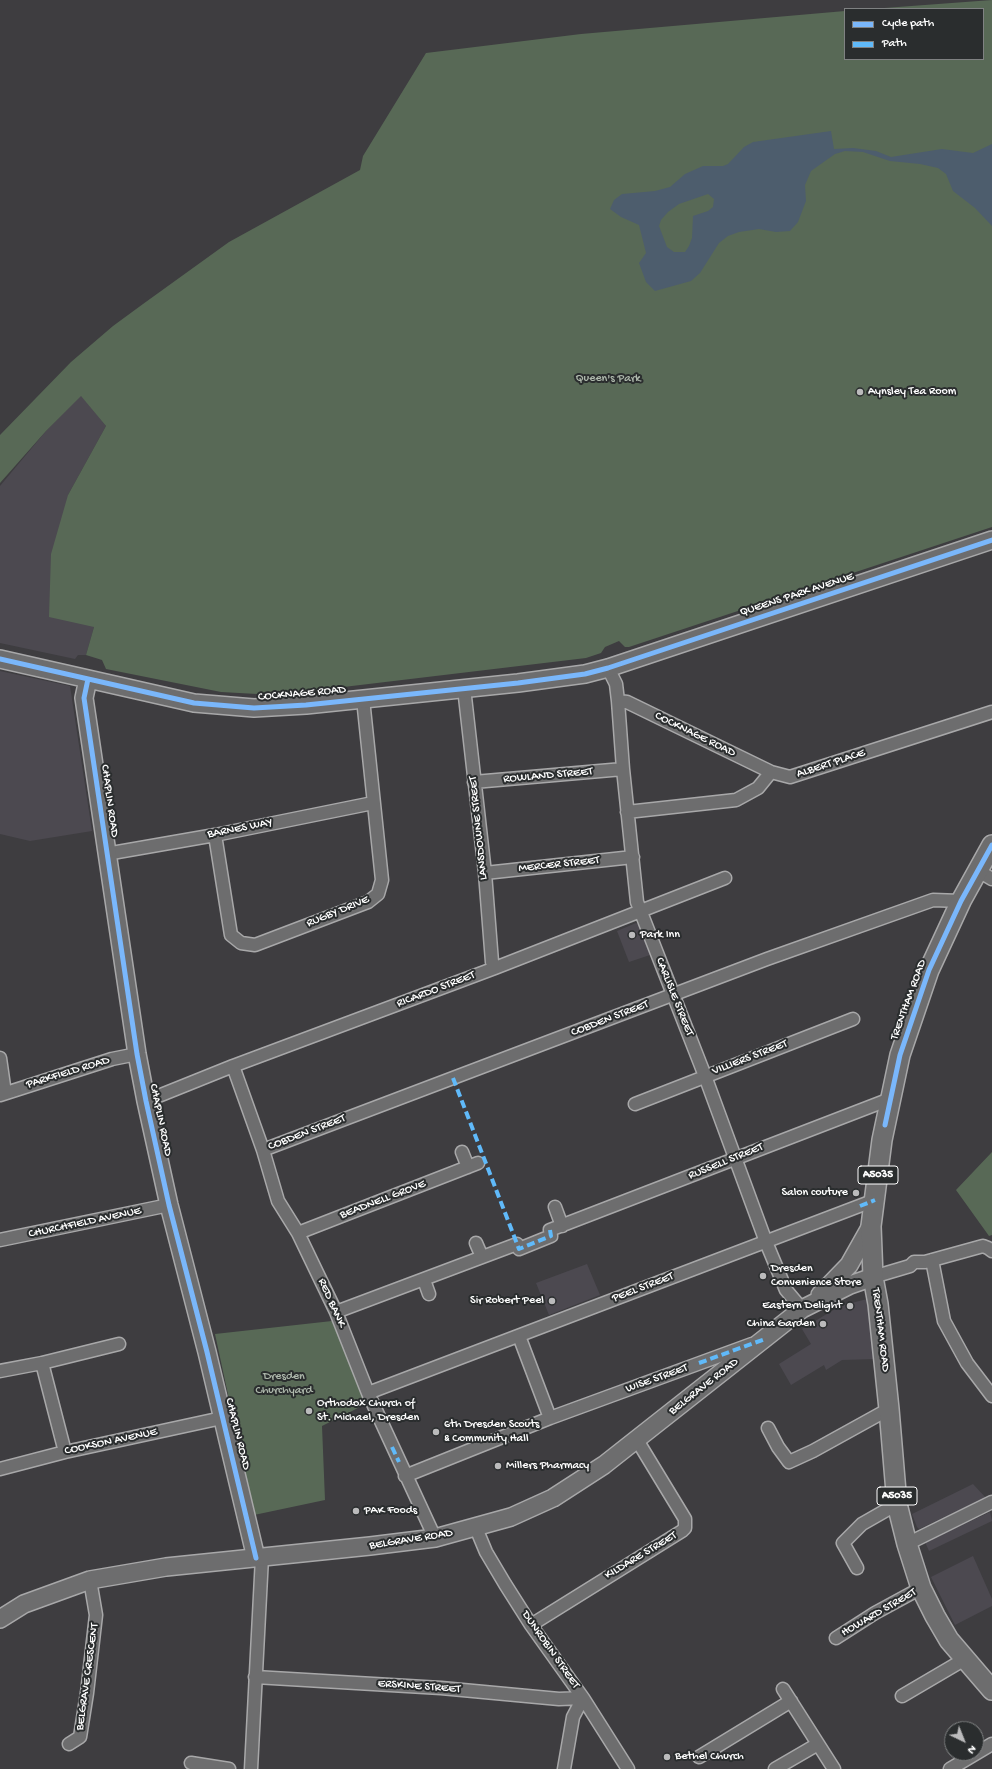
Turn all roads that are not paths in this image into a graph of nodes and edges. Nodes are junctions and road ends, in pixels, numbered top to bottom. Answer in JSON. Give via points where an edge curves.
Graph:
{"nodes":[{"id":1,"x":992,"y":540,"type":"edge"},
{"id":2,"x":0,"y":659,"type":"edge"},
{"id":3,"x":608,"y":668,"type":"junction"},
{"id":4,"x":88,"y":678,"type":"junction"},
{"id":5,"x":464,"y":688,"type":"junction"},
{"id":6,"x":363,"y":699,"type":"junction"},
{"id":7,"x":618,"y":701,"type":"junction"},
{"id":8,"x":992,"y":712,"type":"edge"},
{"id":9,"x":623,"y":769,"type":"junction"},
{"id":10,"x":771,"y":772,"type":"junction"},
{"id":11,"x":474,"y":782,"type":"junction"},
{"id":12,"x":373,"y":803,"type":"junction"},
{"id":13,"x":627,"y":812,"type":"junction"},
{"id":14,"x":214,"y":835,"type":"junction"},
{"id":15,"x":992,"y":845,"type":"edge"},
{"id":16,"x":106,"y":854,"type":"junction"},
{"id":17,"x":633,"y":856,"type":"junction"},
{"id":18,"x":484,"y":873,"type":"junction"},
{"id":19,"x":984,"y":875,"type":"edge"},
{"id":20,"x":725,"y":878,"type":"dead end"},
{"id":21,"x":961,"y":901,"type":"junction"},
{"id":22,"x":640,"y":912,"type":"junction"},
{"id":23,"x":495,"y":968,"type":"junction"},
{"id":24,"x":673,"y":995,"type":"junction"},
{"id":25,"x":853,"y":1019,"type":"dead end"},
{"id":26,"x":137,"y":1054,"type":"junction"},
{"id":27,"x":0,"y":1058,"type":"edge"},
{"id":28,"x":233,"y":1066,"type":"junction"},
{"id":29,"x":705,"y":1076,"type":"junction"},
{"id":30,"x":2,"y":1094,"type":"edge"},
{"id":31,"x":890,"y":1099,"type":"junction"},
{"id":32,"x":146,"y":1102,"type":"junction"},
{"id":33,"x":635,"y":1104,"type":"dead end"},
{"id":34,"x":262,"y":1150,"type":"junction"},
{"id":35,"x":462,"y":1152,"type":"dead end"},
{"id":36,"x":735,"y":1158,"type":"junction"},
{"id":37,"x":868,"y":1203,"type":"junction"},
{"id":38,"x":169,"y":1205,"type":"junction"},
{"id":39,"x":555,"y":1207,"type":"dead end"},
{"id":40,"x":562,"y":1226,"type":"junction"},
{"id":41,"x":871,"y":1226,"type":"junction"},
{"id":42,"x":298,"y":1233,"type":"junction"},
{"id":43,"x":0,"y":1240,"type":"edge"},
{"id":44,"x":766,"y":1242,"type":"junction"},
{"id":45,"x":476,"y":1243,"type":"dead end"},
{"id":46,"x":992,"y":1251,"type":"edge"},
{"id":47,"x":482,"y":1257,"type":"junction"},
{"id":48,"x":932,"y":1260,"type":"junction"},
{"id":49,"x":872,"y":1277,"type":"junction"},
{"id":50,"x":424,"y":1280,"type":"junction"},
{"id":51,"x":429,"y":1294,"type":"dead end"},
{"id":52,"x":806,"y":1307,"type":"junction"},
{"id":53,"x":336,"y":1312,"type":"junction"},
{"id":54,"x":519,"y":1336,"type":"junction"},
{"id":55,"x":765,"y":1339,"type":"junction"},
{"id":56,"x":119,"y":1344,"type":"dead end"},
{"id":57,"x":42,"y":1363,"type":"junction"},
{"id":58,"x":0,"y":1371,"type":"edge"},
{"id":59,"x":368,"y":1393,"type":"junction"},
{"id":60,"x":992,"y":1396,"type":"edge"},
{"id":61,"x":889,"y":1409,"type":"junction"},
{"id":62,"x":222,"y":1418,"type":"junction"},
{"id":63,"x":550,"y":1418,"type":"junction"},
{"id":64,"x":768,"y":1428,"type":"dead end"},
{"id":65,"x":637,"y":1440,"type":"junction"},
{"id":66,"x":65,"y":1452,"type":"junction"},
{"id":67,"x":0,"y":1469,"type":"edge"},
{"id":68,"x":405,"y":1476,"type":"junction"},
{"id":69,"x":992,"y":1502,"type":"edge"},
{"id":70,"x":897,"y":1504,"type":"junction"},
{"id":71,"x":476,"y":1528,"type":"junction"},
{"id":72,"x":435,"y":1538,"type":"junction"},
{"id":73,"x":907,"y":1544,"type":"junction"},
{"id":74,"x":259,"y":1558,"type":"junction"},
{"id":75,"x":857,"y":1568,"type":"dead end"},
{"id":76,"x":90,"y":1580,"type":"junction"},
{"id":77,"x":922,"y":1588,"type":"junction"},
{"id":78,"x":0,"y":1619,"type":"edge"},
{"id":79,"x":531,"y":1625,"type":"junction"},
{"id":80,"x":836,"y":1638,"type":"dead end"},
{"id":81,"x":965,"y":1660,"type":"junction"},
{"id":82,"x":255,"y":1677,"type":"junction"},
{"id":83,"x":783,"y":1689,"type":"dead end"},
{"id":84,"x":992,"y":1690,"type":"edge"},
{"id":85,"x":902,"y":1696,"type":"dead end"},
{"id":86,"x":583,"y":1698,"type":"junction"},
{"id":87,"x":791,"y":1701,"type":"junction"},
{"id":88,"x":69,"y":1744,"type":"dead end"},
{"id":89,"x":818,"y":1744,"type":"junction"},
{"id":90,"x":992,"y":1744,"type":"edge"},
{"id":91,"x":699,"y":1757,"type":"dead end"},
{"id":92,"x":191,"y":1763,"type":"dead end"},
{"id":93,"x":229,"y":1769,"type":"edge"},
{"id":94,"x":251,"y":1769,"type":"edge"},
{"id":95,"x":564,"y":1769,"type":"edge"},
{"id":96,"x":628,"y":1769,"type":"edge"},
{"id":97,"x":775,"y":1769,"type":"edge"},
{"id":98,"x":834,"y":1769,"type":"edge"},
{"id":99,"x":950,"y":1769,"type":"edge"}],
"edges":[{"from":1,"to":3,"type":"street","name":"QUEENS PARK AVENUE"},
{"from":2,"to":4,"type":"street","name":"COCKNAGE ROAD"},
{"from":3,"to":5,"type":"street","name":"COCKNAGE ROAD","via":[[585,674]]},
{"from":3,"to":7,"type":"street","name":"CARLISLE STREET","via":[[616,684]]},
{"from":4,"to":6,"type":"street","name":"COCKNAGE ROAD","via":[[194,703],[254,708]]},
{"from":4,"to":16,"type":"street","name":"CHAPLIN ROAD","via":[[84,698]]},
{"from":5,"to":6,"type":"street","name":"COCKNAGE ROAD"},
{"from":5,"to":11,"type":"street","name":"LANSDOWNE STREET"},
{"from":6,"to":12,"type":"street","name":"RUGBY DRIVE"},
{"from":7,"to":9,"type":"street","name":"CARLISLE STREET"},
{"from":7,"to":10,"type":"street","name":"COCKNAGE ROAD","via":[[627,702]]},
{"from":8,"to":10,"type":"street","name":"ALBERT PLACE","via":[[790,777]]},
{"from":9,"to":11,"type":"street","name":"ROWLAND STREET"},
{"from":9,"to":13,"type":"street","name":"CARLISLE STREET"},
{"from":10,"to":13,"type":"street","via":[[758,788],[736,800]]},
{"from":11,"to":18,"type":"street","name":"LANSDOWNE STREET"},
{"from":12,"to":14,"type":"street","name":"BARNES WAY"},
{"from":12,"to":14,"type":"street","name":"RUGBY DRIVE","via":[[382,880],[378,894],[368,902],[255,945],[241,943],[231,935]]},
{"from":13,"to":17,"type":"street","name":"CARLISLE STREET"},
{"from":14,"to":16,"type":"street","name":"BARNES WAY"},
{"from":15,"to":19,"type":"main road","name":"TRENTHAM ROAD","number":"A5035"},
{"from":16,"to":26,"type":"street","name":"CHAPLIN ROAD"},
{"from":17,"to":18,"type":"street","name":"MERCER STREET"},
{"from":17,"to":22,"type":"street","name":"CARLISLE STREET"},
{"from":18,"to":23,"type":"street","name":"LANSDOWNE STREET","via":[[492,962]]},
{"from":19,"to":21,"type":"main road","name":"TRENTHAM ROAD","number":"A5035"},
{"from":20,"to":22,"type":"street","name":"RICARDO STREET"},
{"from":21,"to":24,"type":"street","name":"COBDEN STREET","via":[[933,900]]},
{"from":21,"to":31,"type":"main road","name":"TRENTHAM ROAD","number":"A5035","via":[[929,970],[900,1055]]},
{"from":22,"to":23,"type":"street","name":"RICARDO STREET"},
{"from":22,"to":24,"type":"street","name":"CARLISLE STREET"},
{"from":23,"to":28,"type":"street","name":"RICARDO STREET"},
{"from":24,"to":29,"type":"street","name":"CARLISLE STREET"},
{"from":24,"to":34,"type":"street","name":"COBDEN STREET"},
{"from":25,"to":29,"type":"street","name":"VILLIERS STREET"},
{"from":26,"to":30,"type":"street","name":"PARKFIELD ROAD","via":[[112,1059]]},
{"from":26,"to":32,"type":"street","name":"CHAPLIN ROAD"},
{"from":27,"to":30,"type":"street"},
{"from":28,"to":32,"type":"street","name":"RICARDO STREET"},
{"from":28,"to":34,"type":"street","name":"RED BANK"},
{"from":29,"to":33,"type":"street","name":"VILLIERS STREET","via":[[646,1093]]},
{"from":29,"to":36,"type":"street","name":"CARLISLE STREET"},
{"from":31,"to":36,"type":"street","name":"RUSSELL STREET"},
{"from":31,"to":37,"type":"main road","name":"TRENTHAM ROAD","number":"A5035"},
{"from":32,"to":38,"type":"street","name":"CHAPLIN ROAD"},
{"from":34,"to":42,"type":"street","name":"RED BANK","via":[[278,1201]]},
{"from":35,"to":42,"type":"street","name":"BEADNELL GROVE","via":[[473,1165]]},
{"from":36,"to":40,"type":"street","name":"RUSSELL STREET"},
{"from":36,"to":44,"type":"street","name":"CARLISLE STREET"},
{"from":37,"to":41,"type":"main road","name":"TRENTHAM ROAD","number":"A5035"},
{"from":37,"to":44,"type":"street","name":"PEEL STREET","via":[[850,1216]]},
{"from":38,"to":43,"type":"street","name":"CHURCHFIELD AVENUE"},
{"from":38,"to":62,"type":"street","name":"CHAPLIN ROAD"},
{"from":39,"to":40,"type":"street"},
{"from":40,"to":47,"type":"street","name":"RUSSELL STREET","via":[[550,1230],[551,1236]]},
{"from":41,"to":49,"type":"main road","name":"TRENTHAM ROAD","number":"A5035"},
{"from":41,"to":52,"type":"street","name":"BELGRAVE ROAD","via":[[849,1265]]},
{"from":42,"to":53,"type":"street","name":"RED BANK"},
{"from":44,"to":52,"type":"street","name":"CARLISLE STREET","via":[[786,1290]]},
{"from":44,"to":54,"type":"street","name":"PEEL STREET"},
{"from":45,"to":47,"type":"street"},
{"from":46,"to":48,"type":"street","via":[[983,1246]]},
{"from":47,"to":50,"type":"street"},
{"from":48,"to":49,"type":"street","via":[[918,1261],[910,1266]]},
{"from":48,"to":60,"type":"street","via":[[944,1321],[967,1363]]},
{"from":49,"to":52,"type":"street","name":"BELGRAVE ROAD"},
{"from":49,"to":61,"type":"main road","name":"TRENTHAM ROAD","number":"A5035","via":[[878,1304]]},
{"from":50,"to":51,"type":"street"},
{"from":50,"to":53,"type":"street"},
{"from":52,"to":55,"type":"street","name":"BELGRAVE ROAD"},
{"from":53,"to":59,"type":"street","name":"RED BANK"},
{"from":54,"to":59,"type":"street","name":"PEEL STREET","via":[[435,1361]]},
{"from":54,"to":63,"type":"street"},
{"from":55,"to":63,"type":"street","name":"WISE STREET"},
{"from":55,"to":65,"type":"street","name":"BELGRAVE ROAD"},
{"from":56,"to":57,"type":"street"},
{"from":57,"to":58,"type":"street"},
{"from":57,"to":66,"type":"street"},
{"from":59,"to":68,"type":"street","name":"RED BANK"},
{"from":61,"to":64,"type":"street","via":[[789,1462]]},
{"from":61,"to":70,"type":"main road","name":"TRENTHAM ROAD","number":"A5035"},
{"from":62,"to":66,"type":"street","name":"COOKSON AVENUE"},
{"from":62,"to":74,"type":"street","name":"CHAPLIN ROAD"},
{"from":63,"to":68,"type":"street","name":"WISE STREET"},
{"from":65,"to":71,"type":"street","name":"BELGRAVE ROAD","via":[[553,1498],[511,1517]]},
{"from":65,"to":79,"type":"street","name":"KILDARE STREET","via":[[685,1519],[685,1528]]},
{"from":66,"to":67,"type":"street","name":"COOKSON AVENUE"},
{"from":68,"to":72,"type":"street","name":"RED BANK"},
{"from":69,"to":73,"type":"street"},
{"from":70,"to":73,"type":"main road","name":"TRENTHAM ROAD","number":"A5035"},
{"from":70,"to":75,"type":"street","via":[[862,1524],[843,1543]]},
{"from":71,"to":72,"type":"street","name":"BELGRAVE ROAD"},
{"from":71,"to":79,"type":"street","name":"DUNROBIN STREET","via":[[486,1552]]},
{"from":72,"to":74,"type":"street","name":"BELGRAVE ROAD"},
{"from":73,"to":77,"type":"main road","name":"TRENTHAM ROAD","number":"A5035"},
{"from":74,"to":76,"type":"street","name":"BELGRAVE ROAD","via":[[166,1567]]},
{"from":74,"to":82,"type":"street","name":"CHAPLIN ROAD"},
{"from":76,"to":78,"type":"street","name":"BELGRAVE ROAD","via":[[24,1604]]},
{"from":76,"to":88,"type":"street","name":"BELGRAVE CRESCENT","via":[[96,1615],[88,1685],[80,1737]]},
{"from":77,"to":80,"type":"street","name":"HOWARD STREET","via":[[875,1613]]},
{"from":77,"to":81,"type":"main road","name":"TRENTHAM ROAD","number":"A5035","via":[[949,1640]]},
{"from":79,"to":86,"type":"street","name":"DUNROBIN STREET"},
{"from":81,"to":84,"type":"main road","name":"TRENTHAM ROAD","number":"A5035"},
{"from":81,"to":85,"type":"street"},
{"from":82,"to":86,"type":"street","name":"ERSKINE STREET","via":[[441,1688],[559,1699]]},
{"from":82,"to":94,"type":"street","name":"CHAPLIN ROAD"},
{"from":83,"to":87,"type":"street"},
{"from":86,"to":95,"type":"street","via":[[573,1717]]},
{"from":86,"to":96,"type":"street","name":"DUNROBIN STREET"},
{"from":87,"to":89,"type":"street"},
{"from":87,"to":91,"type":"street"},
{"from":89,"to":97,"type":"street"},
{"from":89,"to":98,"type":"street"},
{"from":90,"to":99,"type":"street"},
{"from":92,"to":93,"type":"street"}]}
